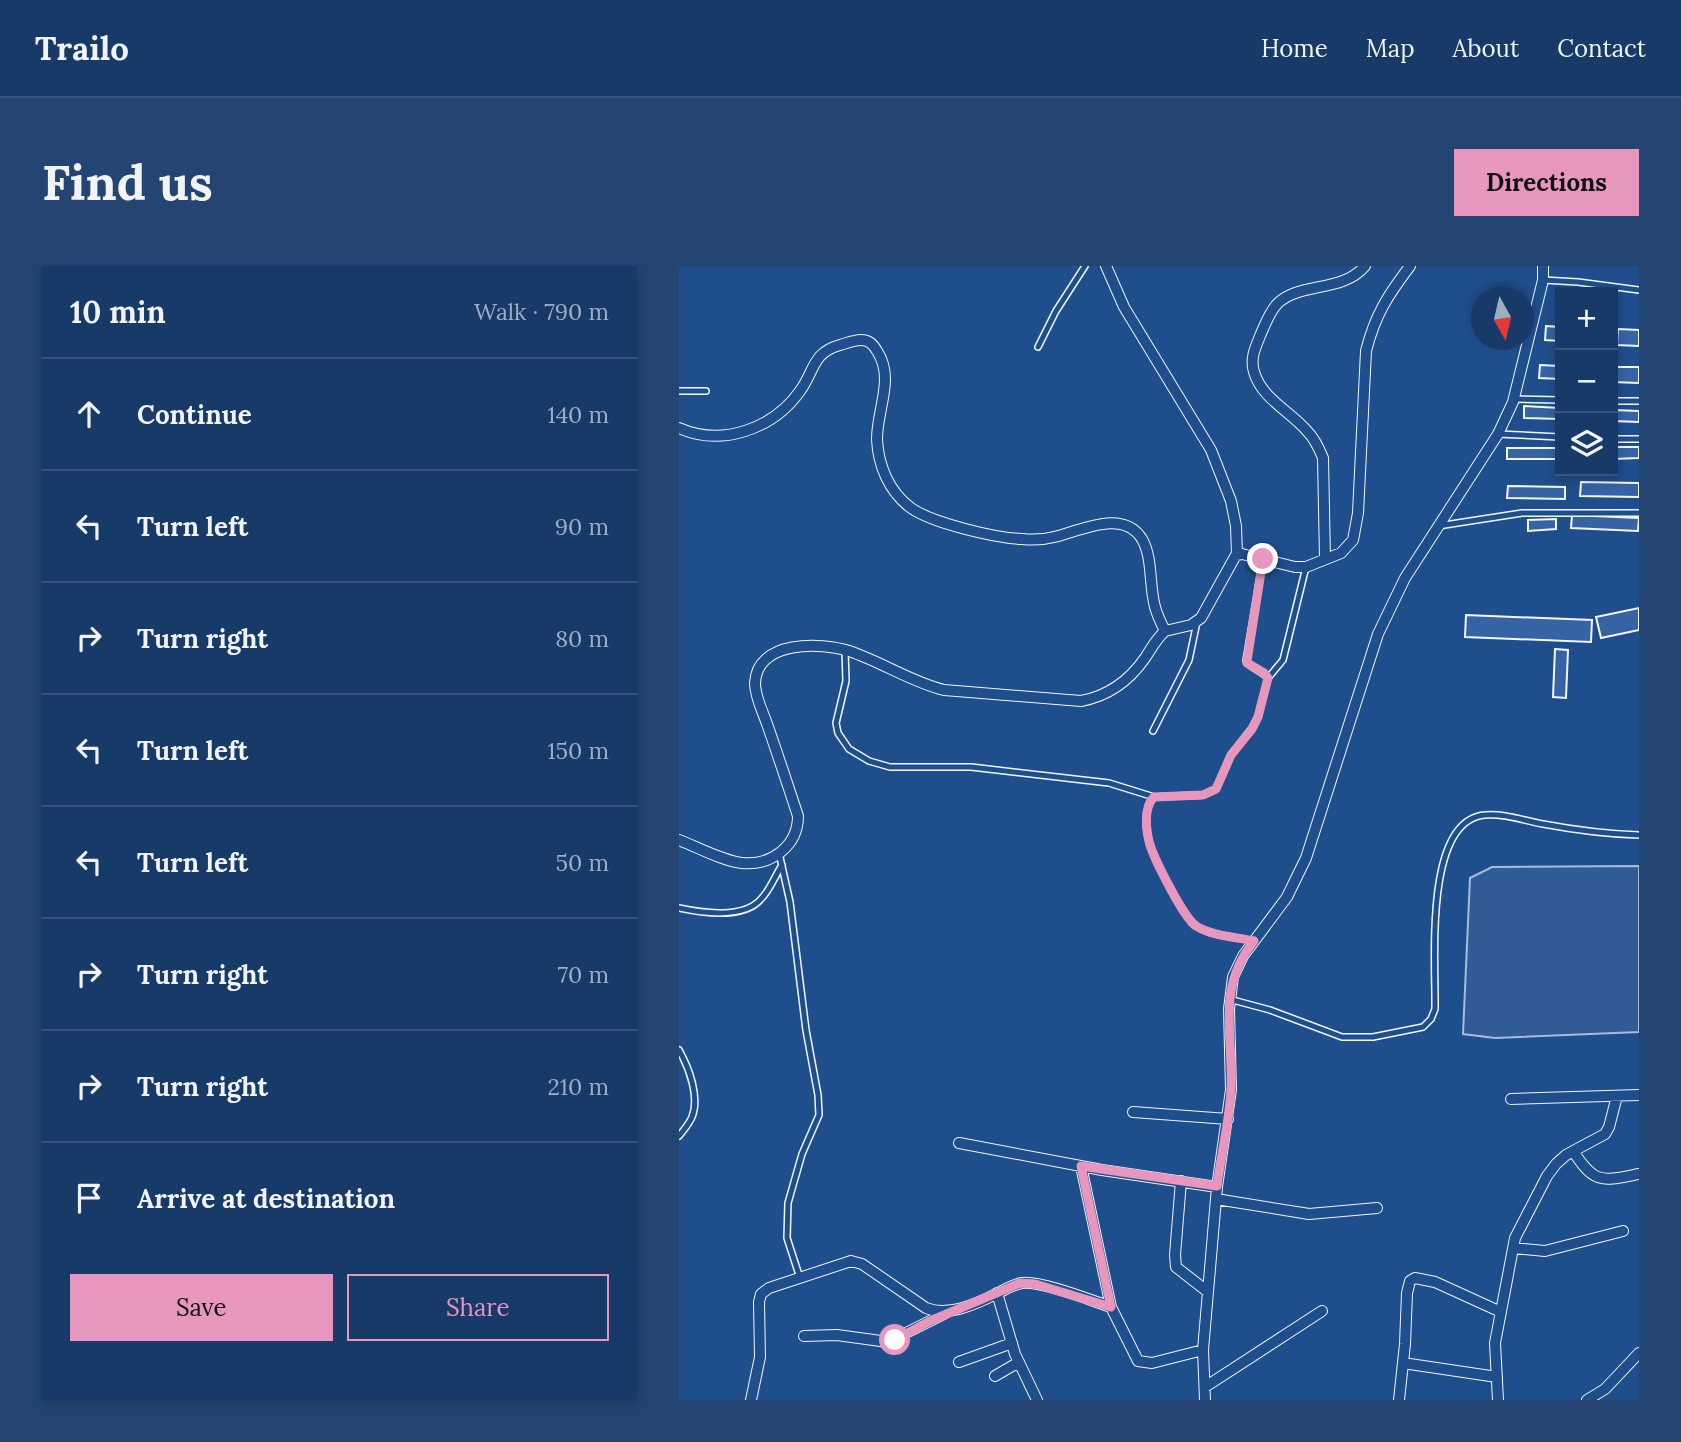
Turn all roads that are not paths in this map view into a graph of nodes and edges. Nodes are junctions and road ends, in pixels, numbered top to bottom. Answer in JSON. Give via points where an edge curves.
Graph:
{"nodes":[{"id":1,"x":1085,"y":266,"type":"edge"},
{"id":2,"x":1106,"y":266,"type":"edge"},
{"id":3,"x":1365,"y":266,"type":"edge"},
{"id":4,"x":1410,"y":266,"type":"edge"},
{"id":5,"x":1542,"y":266,"type":"edge"},
{"id":6,"x":1543,"y":280,"type":"junction"},
{"id":7,"x":1639,"y":290,"type":"edge"},
{"id":8,"x":1038,"y":347,"type":"dead end"},
{"id":9,"x":679,"y":391,"type":"edge"},
{"id":10,"x":706,"y":391,"type":"dead end"},
{"id":11,"x":1514,"y":399,"type":"junction"},
{"id":12,"x":1555,"y":400,"type":"edge"},
{"id":13,"x":1618,"y":401,"type":"edge"},
{"id":14,"x":1639,"y":401,"type":"edge"},
{"id":15,"x":679,"y":428,"type":"edge"},
{"id":16,"x":1498,"y":434,"type":"junction"},
{"id":17,"x":1555,"y":437,"type":"edge"},
{"id":18,"x":1618,"y":439,"type":"edge"},
{"id":19,"x":1639,"y":439,"type":"edge"},
{"id":20,"x":1639,"y":513,"type":"edge"},
{"id":21,"x":1438,"y":526,"type":"junction"},
{"id":22,"x":1243,"y":554,"type":"junction"},
{"id":23,"x":1263,"y":559,"type":"junction"},
{"id":24,"x":1325,"y":559,"type":"junction"},
{"id":25,"x":1306,"y":567,"type":"junction"},
{"id":26,"x":1197,"y":622,"type":"junction"},
{"id":27,"x":1165,"y":631,"type":"junction"},
{"id":28,"x":845,"y":650,"type":"junction"},
{"id":29,"x":1268,"y":678,"type":"junction"},
{"id":30,"x":1153,"y":731,"type":"dead end"},
{"id":31,"x":1154,"y":797,"type":"junction"},
{"id":32,"x":1639,"y":835,"type":"edge"},
{"id":33,"x":679,"y":840,"type":"edge"},
{"id":34,"x":779,"y":853,"type":"junction"},
{"id":35,"x":782,"y":865,"type":"junction"},
{"id":36,"x":679,"y":908,"type":"edge"},
{"id":37,"x":1254,"y":941,"type":"junction"},
{"id":38,"x":1229,"y":999,"type":"junction"},
{"id":39,"x":679,"y":1050,"type":"edge"},
{"id":40,"x":1639,"y":1095,"type":"edge"},
{"id":41,"x":1616,"y":1096,"type":"junction"},
{"id":42,"x":1511,"y":1099,"type":"dead end"},
{"id":43,"x":1133,"y":1112,"type":"dead end"},
{"id":44,"x":1228,"y":1119,"type":"junction"},
{"id":45,"x":679,"y":1136,"type":"edge"},
{"id":46,"x":959,"y":1143,"type":"dead end"},
{"id":47,"x":1573,"y":1152,"type":"junction"},
{"id":48,"x":1081,"y":1166,"type":"junction"},
{"id":49,"x":1639,"y":1174,"type":"edge"},
{"id":50,"x":1181,"y":1181,"type":"junction"},
{"id":51,"x":1217,"y":1186,"type":"junction"},
{"id":52,"x":1216,"y":1199,"type":"junction"},
{"id":53,"x":1377,"y":1208,"type":"dead end"},
{"id":54,"x":1623,"y":1231,"type":"dead end"},
{"id":55,"x":1513,"y":1248,"type":"junction"},
{"id":56,"x":800,"y":1278,"type":"junction"},
{"id":57,"x":1208,"y":1292,"type":"junction"},
{"id":58,"x":997,"y":1293,"type":"junction"},
{"id":59,"x":1111,"y":1307,"type":"junction"},
{"id":60,"x":1322,"y":1311,"type":"dead end"},
{"id":61,"x":1501,"y":1312,"type":"junction"},
{"id":62,"x":948,"y":1313,"type":"junction"},
{"id":63,"x":804,"y":1336,"type":"dead end"},
{"id":64,"x":1011,"y":1342,"type":"junction"},
{"id":65,"x":1203,"y":1350,"type":"junction"},
{"id":66,"x":1639,"y":1353,"type":"edge"},
{"id":67,"x":959,"y":1362,"type":"dead end"},
{"id":68,"x":1019,"y":1362,"type":"junction"},
{"id":69,"x":1403,"y":1363,"type":"junction"},
{"id":70,"x":995,"y":1376,"type":"dead end"},
{"id":71,"x":1497,"y":1377,"type":"junction"},
{"id":72,"x":1205,"y":1387,"type":"junction"},
{"id":73,"x":751,"y":1400,"type":"edge"},
{"id":74,"x":1037,"y":1400,"type":"edge"},
{"id":75,"x":1205,"y":1400,"type":"edge"},
{"id":76,"x":1399,"y":1400,"type":"edge"},
{"id":77,"x":1498,"y":1400,"type":"edge"},
{"id":78,"x":1587,"y":1400,"type":"edge"}],
"edges":[{"from":1,"to":8,"type":"lane"},
{"from":2,"to":22,"type":"street","via":[[1124,307],[1211,450],[1231,501],[1237,554]]},
{"from":3,"to":24,"type":"street","via":[[1342,282],[1279,302],[1252,353],[1262,387],[1307,429],[1323,458]]},
{"from":4,"to":24,"type":"street","via":[[1384,301],[1366,351],[1353,540],[1342,553]]},
{"from":5,"to":6,"type":"street"},
{"from":6,"to":7,"type":"lane"},
{"from":6,"to":11,"type":"street"},
{"from":9,"to":10,"type":"lane"},
{"from":11,"to":12,"type":"lane"},
{"from":11,"to":16,"type":"street"},
{"from":13,"to":14,"type":"lane"},
{"from":15,"to":27,"type":"street","via":[[709,437],[754,427],[776,415],[801,390],[824,351],[863,340],[872,344],[884,361],[877,439],[886,479],[898,497],[921,515],[1020,540],[1047,539],[1104,523],[1133,530],[1147,552],[1155,607]]},
{"from":16,"to":17,"type":"lane"},
{"from":16,"to":21,"type":"street"},
{"from":18,"to":19,"type":"lane"},
{"from":20,"to":21,"type":"lane","via":[[1522,513]]},
{"from":21,"to":37,"type":"street","via":[[1405,578],[1378,634],[1306,858],[1287,897]]},
{"from":22,"to":23,"type":"street"},
{"from":22,"to":26,"type":"street","via":[[1232,559]]},
{"from":23,"to":25,"type":"street"},
{"from":23,"to":29,"type":"lane","via":[[1247,663]]},
{"from":24,"to":25,"type":"street"},
{"from":25,"to":29,"type":"lane","via":[[1283,660]]},
{"from":26,"to":27,"type":"street"},
{"from":26,"to":30,"type":"lane","via":[[1189,660]]},
{"from":27,"to":28,"type":"street","via":[[1131,676],[1109,693],[1081,701],[944,690]]},
{"from":28,"to":31,"type":"lane","via":[[846,681],[836,723],[858,756],[890,766],[971,766],[1109,783]]},
{"from":28,"to":34,"type":"street","via":[[791,647],[765,662],[758,672],[756,693],[799,817],[793,840]]},
{"from":29,"to":31,"type":"lane","via":[[1258,717],[1231,755],[1216,789],[1203,795]]},
{"from":31,"to":37,"type":"lane","via":[[1147,813],[1151,846],[1186,917],[1205,931]]},
{"from":32,"to":38,"type":"lane","via":[[1484,815],[1465,824],[1451,841],[1440,872],[1435,1009],[1423,1027],[1374,1037],[1342,1037]]},
{"from":33,"to":34,"type":"street","via":[[740,863],[770,859]]},
{"from":34,"to":35,"type":"lane"},
{"from":35,"to":36,"type":"lane","via":[[763,898],[751,906],[720,914]]},
{"from":35,"to":56,"type":"lane","via":[[819,1115],[789,1195],[787,1238]]},
{"from":37,"to":38,"type":"street","via":[[1233,977]]},
{"from":38,"to":44,"type":"street"},
{"from":39,"to":45,"type":"lane","via":[[695,1104],[692,1118]]},
{"from":40,"to":41,"type":"street"},
{"from":41,"to":42,"type":"street"},
{"from":41,"to":47,"type":"street","via":[[1605,1134]]},
{"from":43,"to":44,"type":"street"},
{"from":44,"to":51,"type":"street"},
{"from":46,"to":48,"type":"street"},
{"from":47,"to":49,"type":"street","via":[[1585,1170],[1600,1178]]},
{"from":47,"to":55,"type":"street","via":[[1547,1176]]},
{"from":48,"to":50,"type":"street"},
{"from":48,"to":59,"type":"street"},
{"from":50,"to":51,"type":"street"},
{"from":50,"to":57,"type":"street","via":[[1176,1267]]},
{"from":51,"to":52,"type":"street"},
{"from":52,"to":53,"type":"street","via":[[1309,1214]]},
{"from":52,"to":57,"type":"street"},
{"from":54,"to":55,"type":"street","via":[[1545,1251]]},
{"from":55,"to":61,"type":"street"},
{"from":56,"to":62,"type":"street","via":[[851,1261],[926,1308]]},
{"from":56,"to":73,"type":"street","via":[[761,1294],[760,1357]]},
{"from":57,"to":65,"type":"street"},
{"from":58,"to":59,"type":"street","via":[[1028,1283]]},
{"from":58,"to":62,"type":"street"},
{"from":58,"to":64,"type":"street"},
{"from":59,"to":65,"type":"street","via":[[1141,1363]]},
{"from":60,"to":72,"type":"street"},
{"from":61,"to":69,"type":"street","via":[[1435,1282],[1415,1278],[1407,1293]]},
{"from":61,"to":71,"type":"street","via":[[1495,1343]]},
{"from":62,"to":63,"type":"street","via":[[888,1342]]},
{"from":64,"to":67,"type":"street"},
{"from":64,"to":68,"type":"street"},
{"from":65,"to":72,"type":"street"},
{"from":66,"to":78,"type":"street","via":[[1605,1389]]},
{"from":68,"to":70,"type":"street"},
{"from":68,"to":74,"type":"street"},
{"from":69,"to":71,"type":"street"},
{"from":69,"to":76,"type":"street"},
{"from":71,"to":77,"type":"street"},
{"from":72,"to":75,"type":"street"}]}
